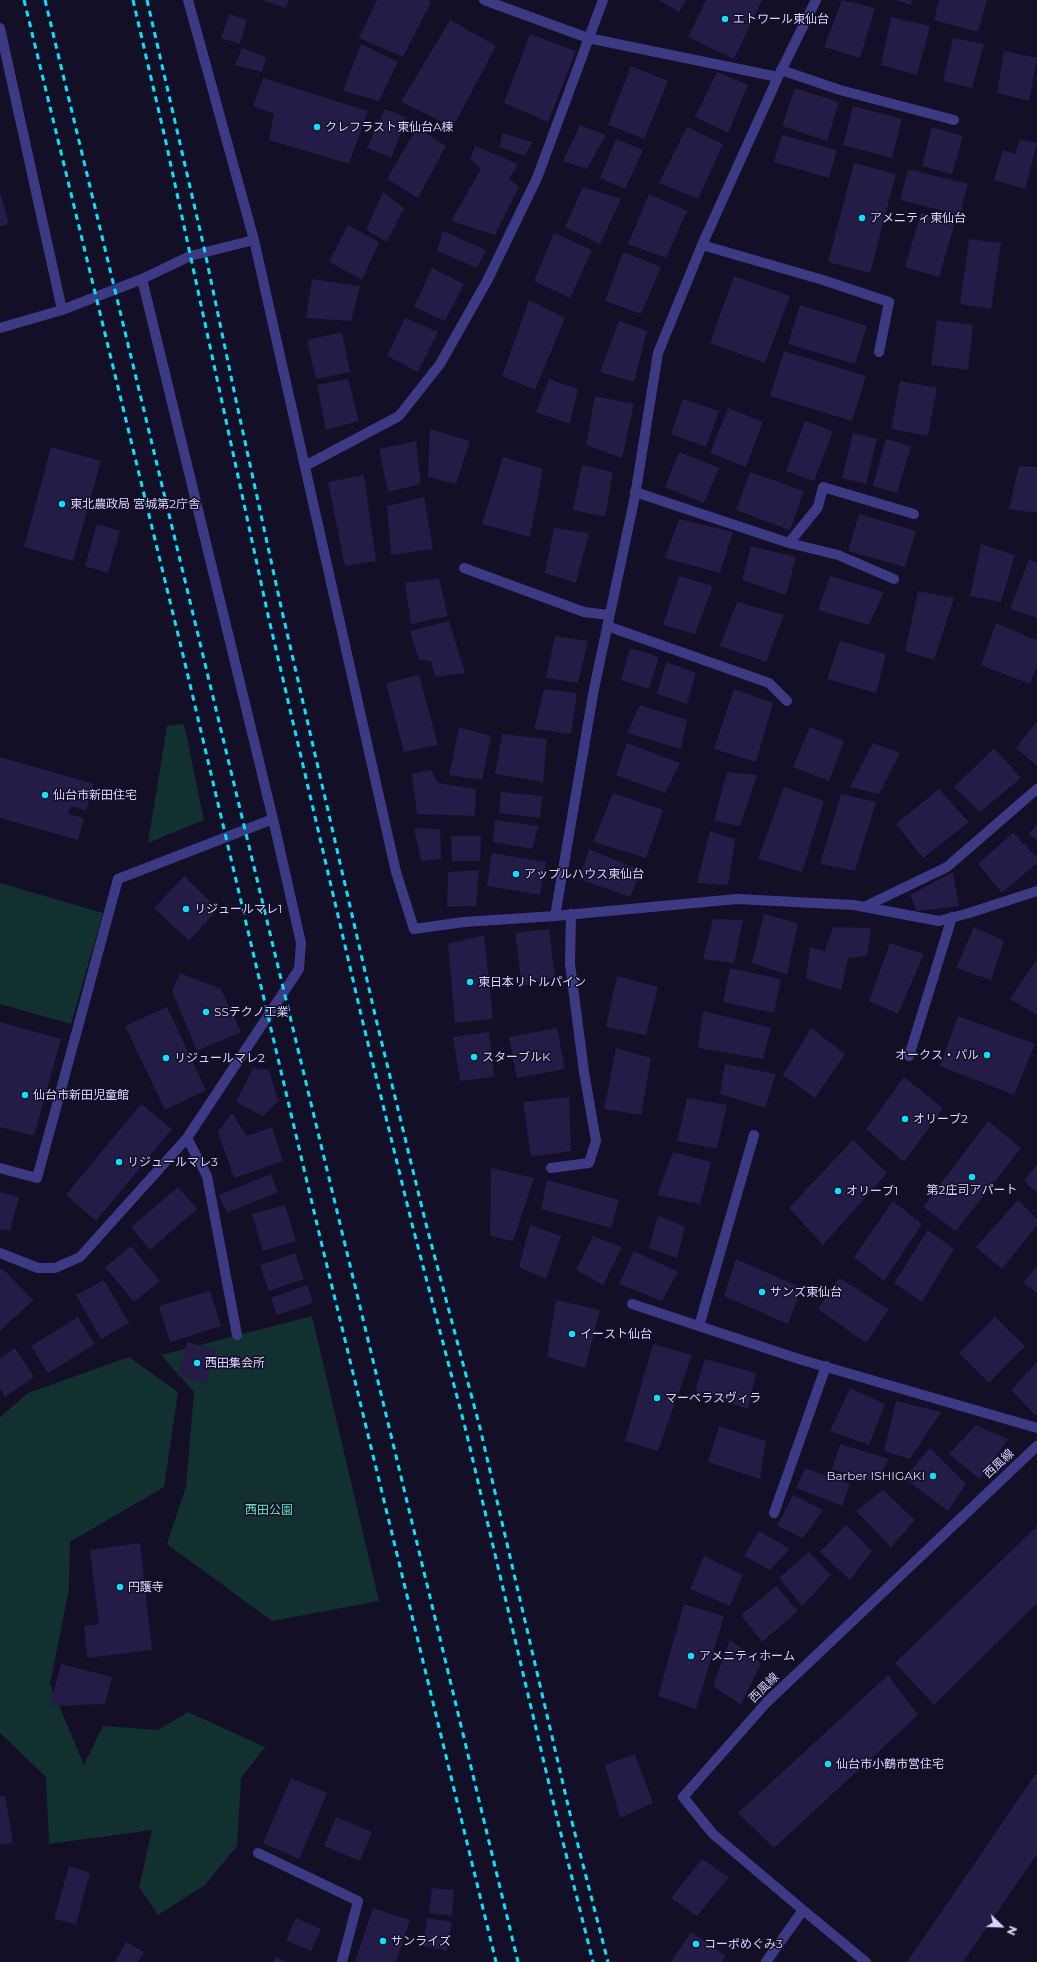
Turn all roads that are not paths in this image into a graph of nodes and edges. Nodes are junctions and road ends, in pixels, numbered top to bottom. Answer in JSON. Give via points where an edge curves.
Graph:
{"nodes":[{"id":1,"x":188,"y":0,"type":"edge"},
{"id":2,"x":484,"y":0,"type":"edge"},
{"id":3,"x":603,"y":0,"type":"edge"},
{"id":4,"x":816,"y":0,"type":"edge"},
{"id":5,"x":0,"y":33,"type":"edge"},
{"id":6,"x":588,"y":38,"type":"junction"},
{"id":7,"x":780,"y":74,"type":"junction"},
{"id":8,"x":954,"y":120,"type":"dead end"},
{"id":9,"x":254,"y":240,"type":"junction"},
{"id":10,"x":702,"y":245,"type":"junction"},
{"id":11,"x":142,"y":279,"type":"junction"},
{"id":12,"x":62,"y":310,"type":"junction"},
{"id":13,"x":0,"y":328,"type":"edge"},
{"id":14,"x":879,"y":352,"type":"dead end"},
{"id":15,"x":305,"y":466,"type":"junction"},
{"id":16,"x":635,"y":492,"type":"junction"},
{"id":17,"x":914,"y":514,"type":"dead end"},
{"id":18,"x":789,"y":543,"type":"junction"},
{"id":19,"x":464,"y":568,"type":"dead end"},
{"id":20,"x":894,"y":579,"type":"dead end"},
{"id":21,"x":609,"y":615,"type":"junction"},
{"id":22,"x":607,"y":626,"type":"junction"},
{"id":23,"x":787,"y":701,"type":"dead end"},
{"id":24,"x":1037,"y":789,"type":"edge"},
{"id":25,"x":273,"y":818,"type":"junction"},
{"id":26,"x":1037,"y":891,"type":"edge"},
{"id":27,"x":864,"y":907,"type":"junction"},
{"id":28,"x":571,"y":914,"type":"junction"},
{"id":29,"x":555,"y":916,"type":"junction"},
{"id":30,"x":952,"y":917,"type":"junction"},
{"id":31,"x":909,"y":1056,"type":"dead end"},
{"id":32,"x":754,"y":1135,"type":"dead end"},
{"id":33,"x":187,"y":1138,"type":"junction"},
{"id":34,"x":0,"y":1168,"type":"edge"},
{"id":35,"x":551,"y":1168,"type":"dead end"},
{"id":36,"x":0,"y":1253,"type":"edge"},
{"id":37,"x":632,"y":1304,"type":"dead end"},
{"id":38,"x":699,"y":1326,"type":"junction"},
{"id":39,"x":237,"y":1335,"type":"dead end"},
{"id":40,"x":826,"y":1366,"type":"junction"},
{"id":41,"x":1037,"y":1428,"type":"edge"},
{"id":42,"x":1037,"y":1446,"type":"edge"},
{"id":43,"x":774,"y":1513,"type":"dead end"},
{"id":44,"x":258,"y":1853,"type":"dead end"},
{"id":45,"x":803,"y":1910,"type":"junction"},
{"id":46,"x":342,"y":1962,"type":"edge"},
{"id":47,"x":766,"y":1962,"type":"edge"},
{"id":48,"x":866,"y":1962,"type":"edge"}],
"edges":[{"from":1,"to":9,"type":"street"},
{"from":2,"to":6,"type":"street"},
{"from":3,"to":6,"type":"street"},
{"from":4,"to":7,"type":"street"},
{"from":5,"to":12,"type":"street"},
{"from":6,"to":7,"type":"street"},
{"from":6,"to":15,"type":"street","via":[[537,178],[487,281],[440,364],[398,416]]},
{"from":7,"to":8,"type":"street"},
{"from":7,"to":10,"type":"street"},
{"from":9,"to":11,"type":"street","via":[[190,256]]},
{"from":9,"to":15,"type":"street"},
{"from":10,"to":14,"type":"street","via":[[889,302]]},
{"from":10,"to":16,"type":"street","via":[[658,352]]},
{"from":11,"to":12,"type":"street"},
{"from":11,"to":25,"type":"street"},
{"from":12,"to":13,"type":"street"},
{"from":15,"to":29,"type":"street","via":[[396,872],[414,929],[464,922]]},
{"from":16,"to":18,"type":"street"},
{"from":16,"to":21,"type":"street"},
{"from":17,"to":18,"type":"street","via":[[823,487],[818,507]]},
{"from":18,"to":20,"type":"street","via":[[838,555]]},
{"from":19,"to":21,"type":"street","via":[[584,612]]},
{"from":21,"to":22,"type":"street"},
{"from":22,"to":23,"type":"street","via":[[769,683]]},
{"from":22,"to":29,"type":"street"},
{"from":24,"to":27,"type":"street","via":[[947,867]]},
{"from":25,"to":33,"type":"street","via":[[301,943],[299,969]]},
{"from":25,"to":34,"type":"street","via":[[118,879],[37,1178]]},
{"from":26,"to":30,"type":"street"},
{"from":27,"to":28,"type":"street","via":[[737,899]]},
{"from":27,"to":30,"type":"street","via":[[938,920]]},
{"from":28,"to":29,"type":"street"},
{"from":28,"to":35,"type":"street","via":[[570,964],[596,1141],[589,1163]]},
{"from":30,"to":31,"type":"street"},
{"from":32,"to":38,"type":"street"},
{"from":33,"to":36,"type":"street","via":[[80,1257],[55,1268],[38,1268]]},
{"from":33,"to":39,"type":"street","via":[[207,1176]]},
{"from":37,"to":38,"type":"street"},
{"from":38,"to":40,"type":"street"},
{"from":40,"to":41,"type":"street"},
{"from":40,"to":43,"type":"street"},
{"from":42,"to":45,"type":"street","name":"西風線","via":[[767,1702],[683,1797],[713,1834]]},
{"from":44,"to":46,"type":"street","via":[[358,1901]]},
{"from":45,"to":47,"type":"street"},
{"from":45,"to":48,"type":"street"}]}
